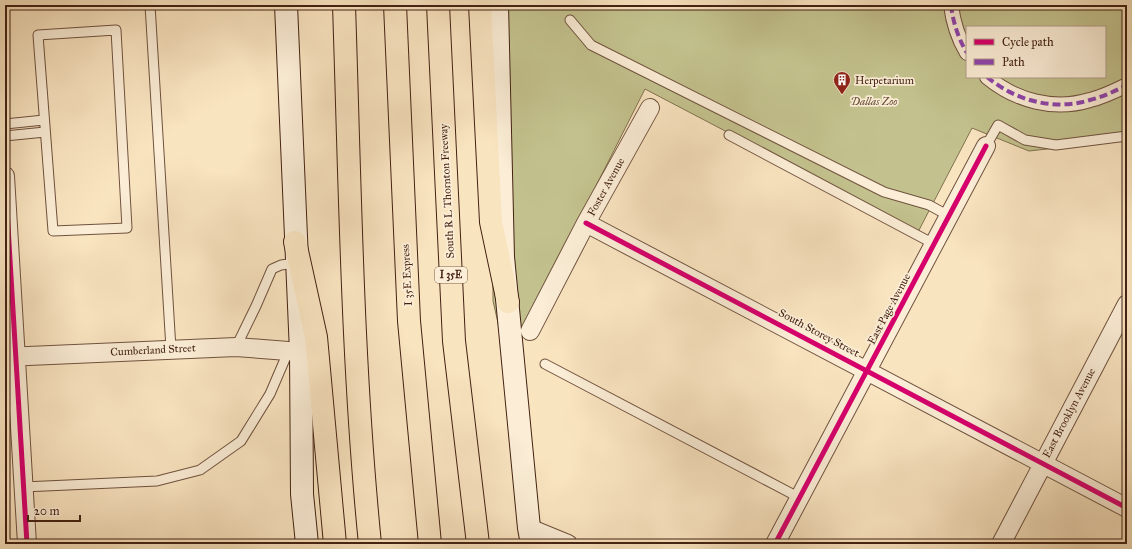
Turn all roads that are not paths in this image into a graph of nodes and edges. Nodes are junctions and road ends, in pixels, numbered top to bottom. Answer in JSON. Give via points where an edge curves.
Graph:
{"nodes":[{"id":1,"x":150,"y":5,"type":"edge"},
{"id":2,"x":286,"y":5,"type":"edge"},
{"id":3,"x":344,"y":5,"type":"edge"},
{"id":4,"x":395,"y":5,"type":"edge"},
{"id":5,"x":438,"y":5,"type":"edge"},
{"id":6,"x":480,"y":5,"type":"edge"},
{"id":7,"x":497,"y":5,"type":"edge"},
{"id":8,"x":951,"y":5,"type":"edge"},
{"id":9,"x":570,"y":20,"type":"dead end"},
{"id":10,"x":966,"y":51,"type":"edge"},
{"id":11,"x":988,"y":78,"type":"edge"},
{"id":12,"x":1127,"y":85,"type":"edge"},
{"id":13,"x":650,"y":108,"type":"dead end"},
{"id":14,"x":44,"y":120,"type":"junction"},
{"id":15,"x":5,"y":124,"type":"edge"},
{"id":16,"x":45,"y":132,"type":"junction"},
{"id":17,"x":729,"y":135,"type":"dead end"},
{"id":18,"x":5,"y":136,"type":"edge"},
{"id":19,"x":1127,"y":136,"type":"edge"},
{"id":20,"x":986,"y":146,"type":"joint"},
{"id":21,"x":5,"y":176,"type":"edge"},
{"id":22,"x":949,"y":216,"type":"junction"},
{"id":23,"x":586,"y":223,"type":"junction"},
{"id":24,"x":934,"y":244,"type":"junction"},
{"id":25,"x":296,"y":253,"type":"junction"},
{"id":26,"x":508,"y":302,"type":"junction"},
{"id":27,"x":1127,"y":304,"type":"edge"},
{"id":28,"x":530,"y":331,"type":"dead end"},
{"id":29,"x":236,"y":346,"type":"junction"},
{"id":30,"x":171,"y":349,"type":"junction"},
{"id":31,"x":294,"y":352,"type":"junction"},
{"id":32,"x":10,"y":357,"type":"edge"},
{"id":33,"x":545,"y":364,"type":"dead end"},
{"id":34,"x":868,"y":370,"type":"junction"},
{"id":35,"x":1043,"y":463,"type":"junction"},
{"id":36,"x":23,"y":486,"type":"junction"},
{"id":37,"x":800,"y":498,"type":"junction"},
{"id":38,"x":1127,"y":508,"type":"edge"},
{"id":39,"x":530,"y":536,"type":"edge"},
{"id":40,"x":26,"y":544,"type":"edge"},
{"id":41,"x":307,"y":544,"type":"edge"},
{"id":42,"x":335,"y":544,"type":"edge"},
{"id":43,"x":370,"y":544,"type":"edge"},
{"id":44,"x":430,"y":544,"type":"edge"},
{"id":45,"x":478,"y":544,"type":"edge"},
{"id":46,"x":568,"y":544,"type":"edge"},
{"id":47,"x":775,"y":544,"type":"edge"},
{"id":48,"x":1001,"y":544,"type":"edge"}],
"edges":[{"from":1,"to":30,"type":"lane"},
{"from":2,"to":25,"type":"main road"},
{"from":3,"to":43,"type":"highway","via":[[353,282],[364,485]]},
{"from":4,"to":44,"type":"highway","name":"I 35E Express","via":[[409,321]]},
{"from":5,"to":45,"type":"highway","name":"South R L Thornton Freeway","number":"I 35E","via":[[454,341]]},
{"from":6,"to":26,"type":"highway","via":[[491,222]]},
{"from":7,"to":26,"type":"main road","via":[[504,257]]},
{"from":8,"to":10,"type":"street","via":[[957,33]]},
{"from":9,"to":22,"type":"lane","via":[[592,46],[884,192],[929,205]]},
{"from":11,"to":12,"type":"street","via":[[1010,93],[1058,105],[1090,100]]},
{"from":13,"to":23,"type":"street","name":"Foster Avenue"},
{"from":14,"to":15,"type":"lane"},
{"from":14,"to":16,"type":"lane"},
{"from":14,"to":16,"type":"lane","via":[[38,35],[116,30],[127,228],[52,231]]},
{"from":16,"to":18,"type":"lane"},
{"from":17,"to":24,"type":"lane"},
{"from":19,"to":20,"type":"lane","via":[[1056,145],[1025,140],[998,125]]},
{"from":20,"to":22,"type":"street","name":"East Page Avenue"},
{"from":21,"to":32,"type":"street"},
{"from":22,"to":24,"type":"street","name":"East Page Avenue"},
{"from":23,"to":28,"type":"street","name":"Foster Avenue"},
{"from":23,"to":34,"type":"street","name":"South Storey Street"},
{"from":24,"to":34,"type":"street","name":"East Page Avenue"},
{"from":25,"to":29,"type":"lane","via":[[272,269]]},
{"from":25,"to":31,"type":"main road"},
{"from":25,"to":42,"type":"highway","via":[[316,336]]},
{"from":26,"to":39,"type":"main road"},
{"from":27,"to":35,"type":"street","name":"East Brooklyn Avenue"},
{"from":29,"to":30,"type":"street","name":"Cumberland Street"},
{"from":29,"to":31,"type":"street","name":"Cumberland Street"},
{"from":30,"to":32,"type":"street","name":"Cumberland Street"},
{"from":31,"to":36,"type":"lane","via":[[241,441],[200,470],[157,481]]},
{"from":31,"to":41,"type":"main road"},
{"from":32,"to":36,"type":"street"},
{"from":33,"to":37,"type":"lane"},
{"from":34,"to":35,"type":"street","name":"South Storey Street"},
{"from":34,"to":37,"type":"street","name":"East Page Avenue"},
{"from":35,"to":38,"type":"street","name":"South Storey Street"},
{"from":35,"to":48,"type":"street","name":"East Brooklyn Avenue"},
{"from":36,"to":40,"type":"street"},
{"from":37,"to":47,"type":"street","name":"East Page Avenue"},
{"from":39,"to":46,"type":"street"}]}
